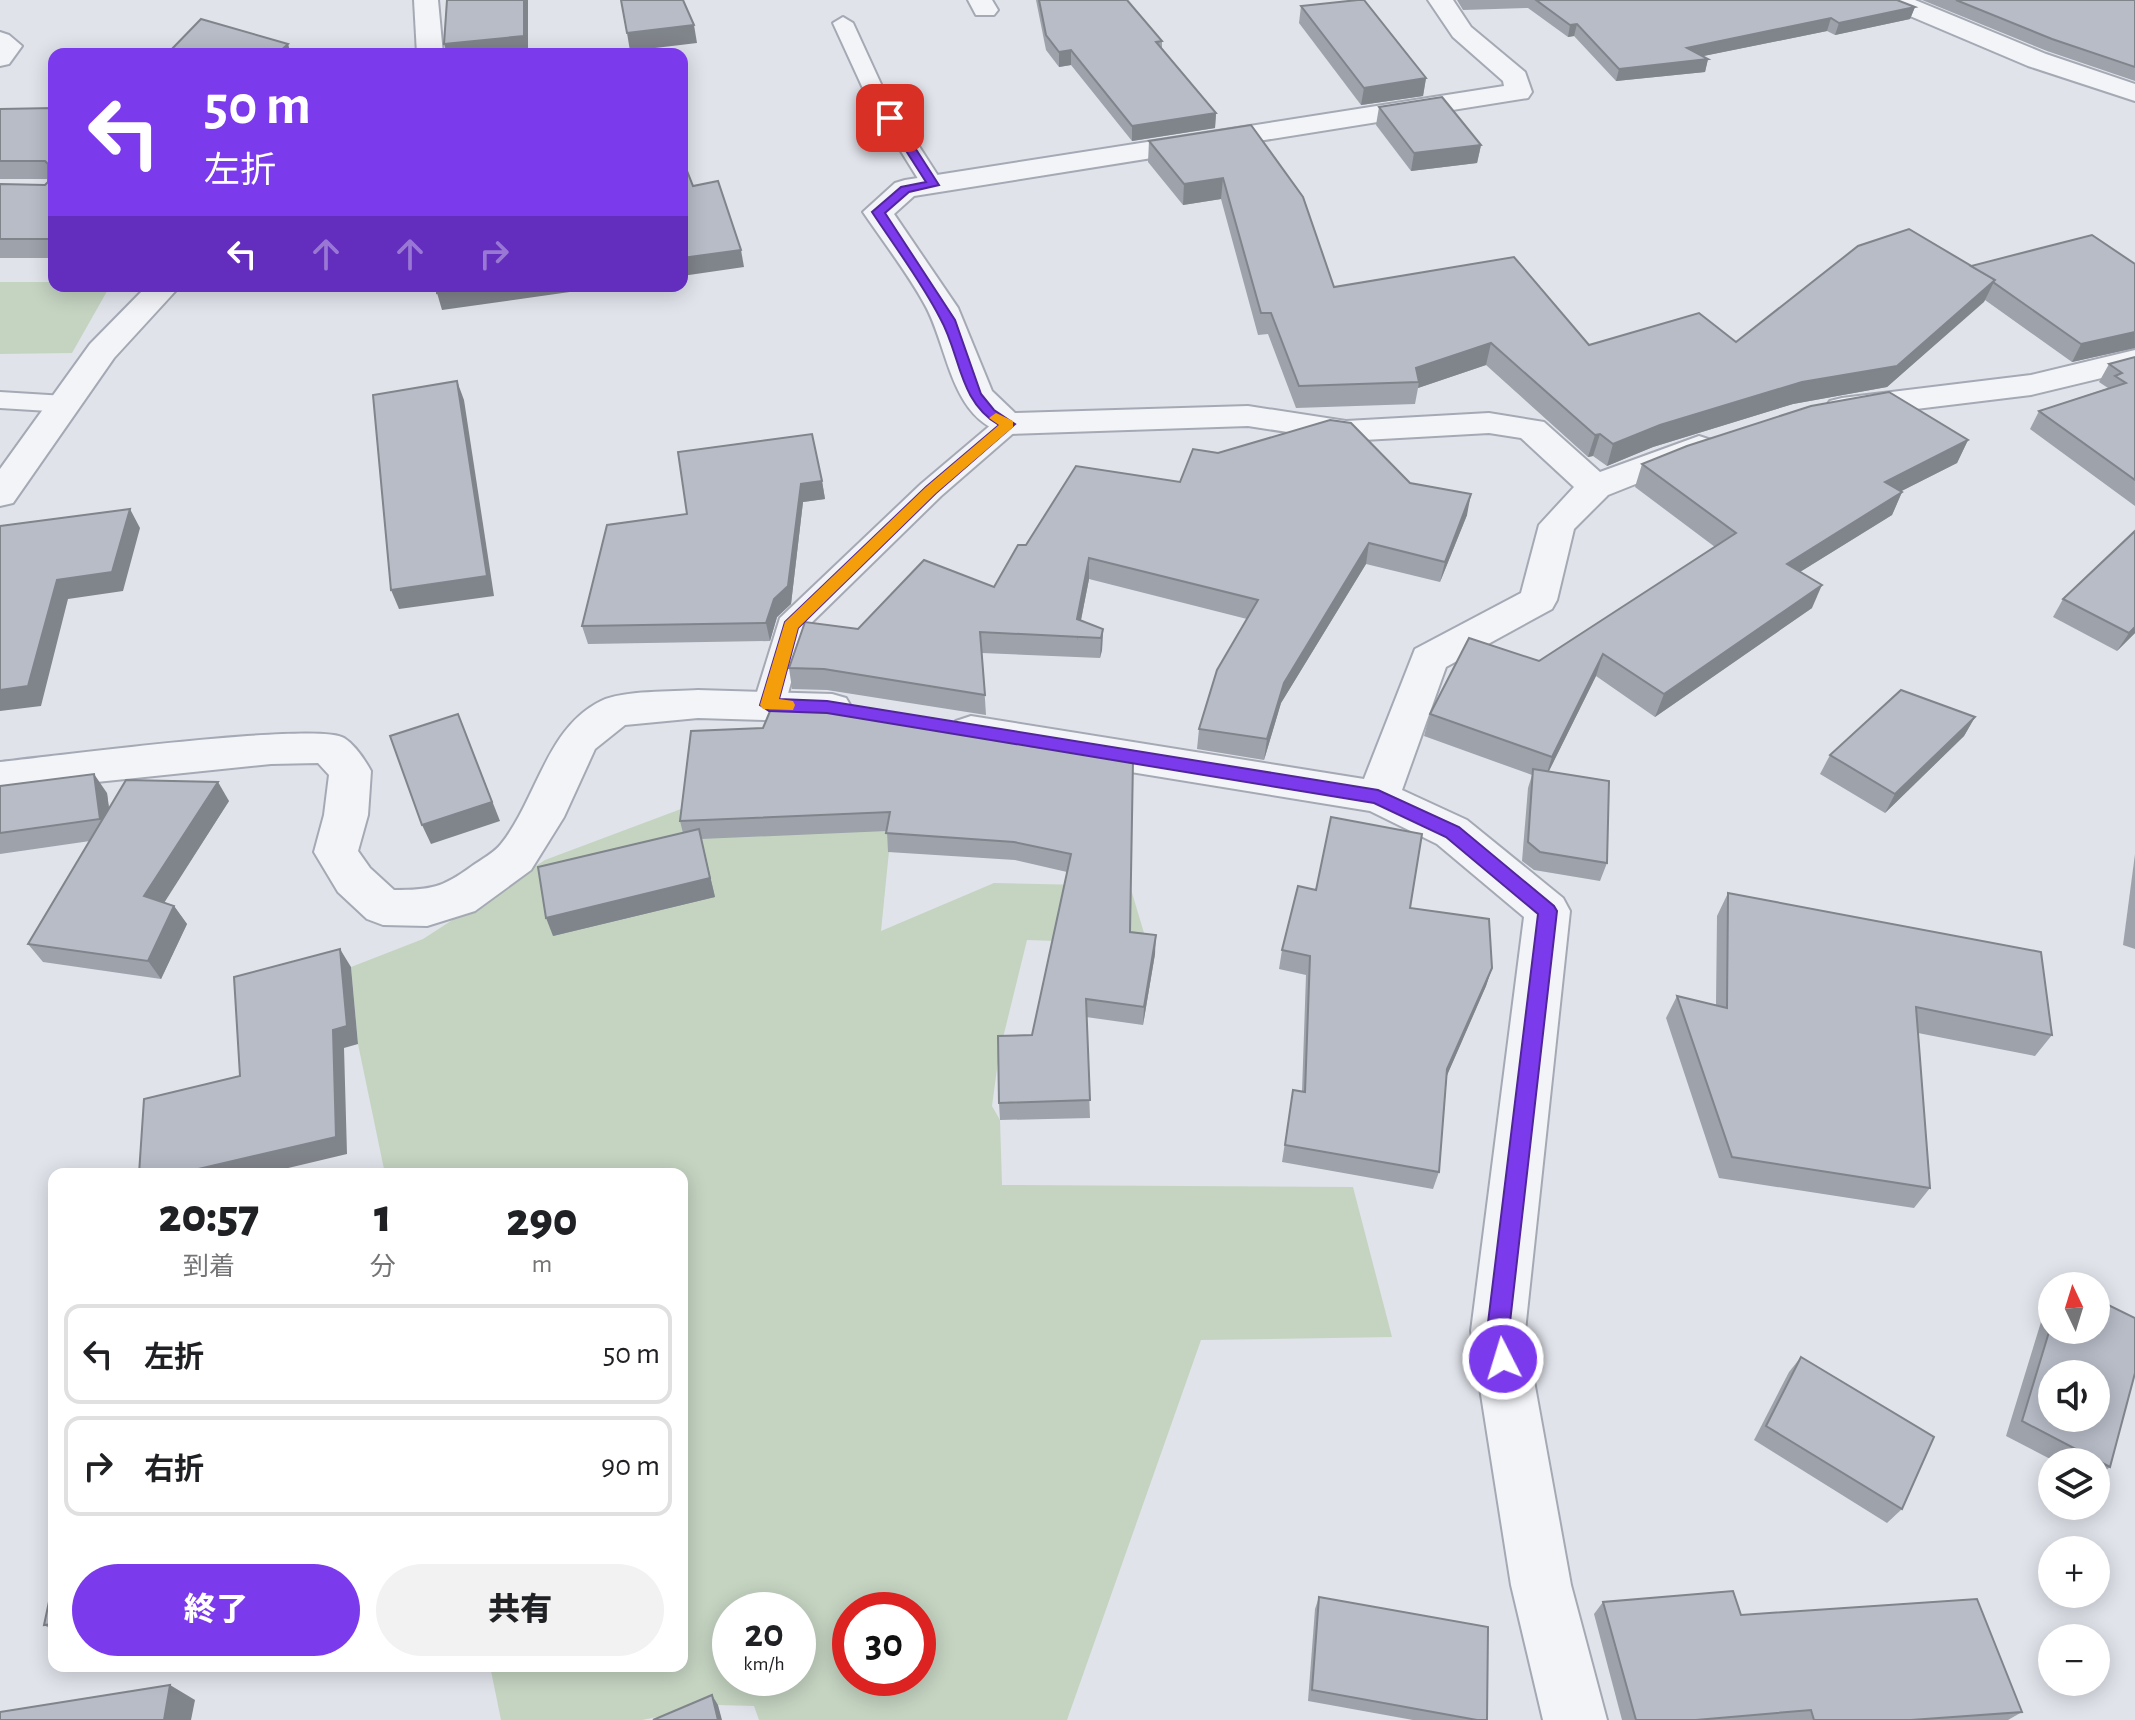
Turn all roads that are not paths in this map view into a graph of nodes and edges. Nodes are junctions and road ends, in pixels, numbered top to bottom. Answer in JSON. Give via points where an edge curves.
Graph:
{"nodes":[{"id":1,"x":426,"y":0,"type":"edge"},
{"id":2,"x":1440,"y":0,"type":"edge"},
{"id":3,"x":1893,"y":0,"type":"edge"},
{"id":4,"x":843,"y":23,"type":"dead end"},
{"id":5,"x":0,"y":40,"type":"edge"},
{"id":6,"x":430,"y":48,"type":"edge"},
{"id":7,"x":0,"y":58,"type":"edge"},
{"id":8,"x":2135,"y":93,"type":"edge"},
{"id":9,"x":933,"y":185,"type":"junction"},
{"id":10,"x":158,"y":292,"type":"edge"},
{"id":11,"x":2135,"y":360,"type":"edge"},
{"id":12,"x":0,"y":400,"type":"edge"},
{"id":13,"x":65,"y":404,"type":"junction"},
{"id":14,"x":1810,"y":414,"type":"edge"},
{"id":15,"x":1008,"y":424,"type":"junction"},
{"id":16,"x":1737,"y":435,"type":"edge"},
{"id":17,"x":1595,"y":487,"type":"junction"},
{"id":18,"x":0,"y":495,"type":"edge"},
{"id":19,"x":769,"y":705,"type":"junction"},
{"id":20,"x":873,"y":715,"type":"edge"},
{"id":21,"x":936,"y":725,"type":"edge"},
{"id":22,"x":0,"y":777,"type":"edge"},
{"id":23,"x":1378,"y":797,"type":"junction"},
{"id":24,"x":1575,"y":1720,"type":"edge"}],
"edges":[{"from":1,"to":6,"type":"street"},
{"from":2,"to":9,"type":"street","via":[[1462,32],[1516,78],[1518,92]]},
{"from":3,"to":8,"type":"street","via":[[2037,60]]},
{"from":4,"to":9,"type":"lane","via":[[876,95]]},
{"from":5,"to":7,"type":"street","via":[[9,46]]},
{"from":9,"to":15,"type":"street","via":[[905,189],[878,212],[948,320],[975,394],[989,413]]},
{"from":10,"to":13,"type":"street","via":[[102,351]]},
{"from":11,"to":14,"type":"street","via":[[2031,385]]},
{"from":12,"to":13,"type":"lane"},
{"from":13,"to":18,"type":"street"},
{"from":15,"to":17,"type":"street","via":[[1248,416],[1346,431],[1489,423],[1532,429]]},
{"from":15,"to":19,"type":"lane","via":[[791,625]]},
{"from":16,"to":17,"type":"street"},
{"from":17,"to":23,"type":"street","via":[[1557,525],[1538,600],[1429,659]]},
{"from":19,"to":20,"type":"street"},
{"from":19,"to":22,"type":"street","via":[[615,711],[579,740],[542,817],[515,858],[459,899],[427,908],[383,907],[354,880],[336,852],[350,771],[329,748],[271,749]]},
{"from":21,"to":23,"type":"street"},
{"from":23,"to":24,"type":"street","via":[[1452,832],[1547,911],[1498,1331],[1541,1585]]}]}
